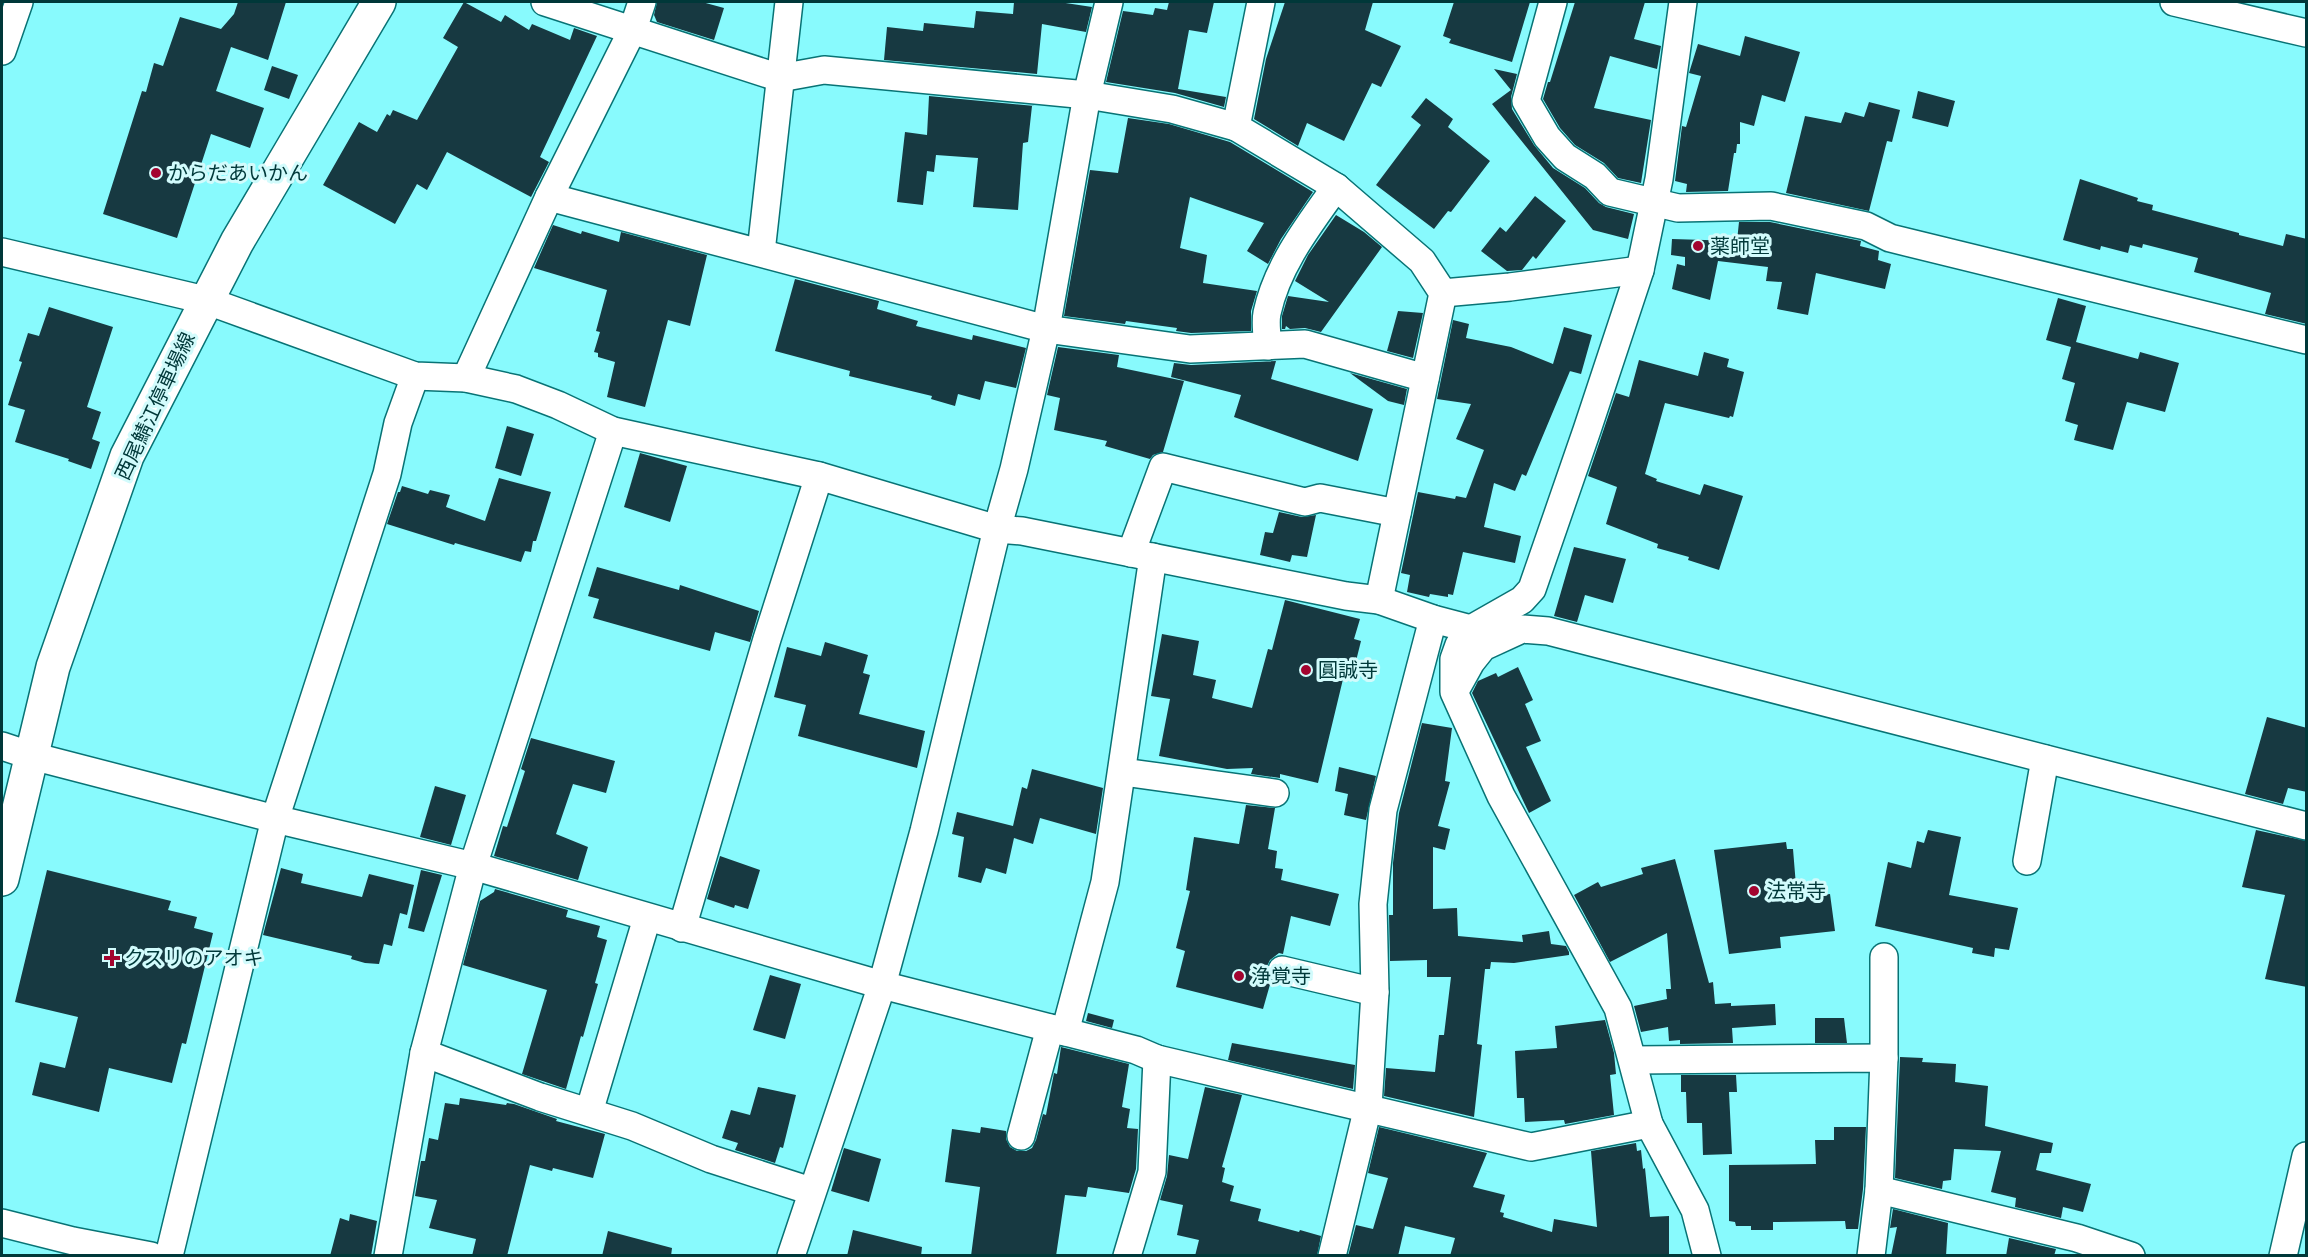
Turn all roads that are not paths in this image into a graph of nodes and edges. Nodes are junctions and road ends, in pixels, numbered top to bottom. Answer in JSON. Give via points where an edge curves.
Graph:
{"nodes":[{"id":1,"x":19,"y":2,"type":"edge"},
{"id":2,"x":380,"y":2,"type":"edge"},
{"id":3,"x":545,"y":2,"type":"edge"},
{"id":4,"x":642,"y":2,"type":"edge"},
{"id":5,"x":789,"y":2,"type":"edge"},
{"id":6,"x":1109,"y":2,"type":"edge"},
{"id":7,"x":1261,"y":2,"type":"edge"},
{"id":8,"x":1553,"y":2,"type":"edge"},
{"id":9,"x":1683,"y":2,"type":"edge"},
{"id":10,"x":2174,"y":2,"type":"edge"},
{"id":11,"x":633,"y":29,"type":"junction"},
{"id":12,"x":2307,"y":33,"type":"edge"},
{"id":13,"x":2,"y":51,"type":"edge"},
{"id":14,"x":780,"y":78,"type":"junction"},
{"id":15,"x":1087,"y":95,"type":"junction"},
{"id":16,"x":1236,"y":127,"type":"junction"},
{"id":17,"x":1336,"y":187,"type":"junction"},
{"id":18,"x":549,"y":197,"type":"junction"},
{"id":19,"x":1654,"y":204,"type":"junction"},
{"id":20,"x":2,"y":252,"type":"edge"},
{"id":21,"x":761,"y":252,"type":"junction"},
{"id":22,"x":1640,"y":270,"type":"junction"},
{"id":23,"x":1443,"y":293,"type":"junction"},
{"id":24,"x":205,"y":300,"type":"junction"},
{"id":25,"x":1046,"y":329,"type":"junction"},
{"id":26,"x":2307,"y":340,"type":"edge"},
{"id":27,"x":1268,"y":346,"type":"junction"},
{"id":28,"x":415,"y":376,"type":"junction"},
{"id":29,"x":466,"y":378,"type":"junction"},
{"id":30,"x":1425,"y":378,"type":"junction"},
{"id":31,"x":613,"y":432,"type":"junction"},
{"id":32,"x":819,"y":477,"type":"junction"},
{"id":33,"x":1397,"y":513,"type":"junction"},
{"id":34,"x":997,"y":529,"type":"junction"},
{"id":35,"x":1142,"y":555,"type":"junction"},
{"id":36,"x":1379,"y":600,"type":"junction"},
{"id":37,"x":1433,"y":619,"type":"junction"},
{"id":38,"x":1471,"y":629,"type":"junction"},
{"id":39,"x":1454,"y":693,"type":"junction"},
{"id":40,"x":17,"y":751,"type":"edge"},
{"id":41,"x":2045,"y":759,"type":"junction"},
{"id":42,"x":1122,"y":772,"type":"junction"},
{"id":43,"x":1275,"y":793,"type":"dead end"},
{"id":44,"x":275,"y":819,"type":"junction"},
{"id":45,"x":2307,"y":826,"type":"edge"},
{"id":46,"x":2027,"y":861,"type":"dead end"},
{"id":47,"x":473,"y":866,"type":"junction"},
{"id":48,"x":2,"y":879,"type":"edge"},
{"id":49,"x":647,"y":918,"type":"junction"},
{"id":50,"x":682,"y":928,"type":"junction"},
{"id":51,"x":1884,"y":957,"type":"dead end"},
{"id":52,"x":1282,"y":970,"type":"dead end"},
{"id":53,"x":882,"y":986,"type":"junction"},
{"id":54,"x":1375,"y":992,"type":"junction"},
{"id":55,"x":1058,"y":1030,"type":"junction"},
{"id":56,"x":424,"y":1053,"type":"junction"},
{"id":57,"x":1884,"y":1058,"type":"junction"},
{"id":58,"x":1157,"y":1059,"type":"junction"},
{"id":59,"x":1633,"y":1060,"type":"junction"},
{"id":60,"x":1368,"y":1107,"type":"junction"},
{"id":61,"x":590,"y":1112,"type":"junction"},
{"id":62,"x":1649,"y":1124,"type":"junction"},
{"id":63,"x":1021,"y":1136,"type":"dead end"},
{"id":64,"x":2307,"y":1156,"type":"edge"},
{"id":65,"x":1879,"y":1190,"type":"junction"},
{"id":66,"x":811,"y":1191,"type":"junction"},
{"id":67,"x":2,"y":1223,"type":"edge"},
{"id":68,"x":2075,"y":1246,"type":"edge"},
{"id":69,"x":151,"y":1256,"type":"edge"},
{"id":70,"x":169,"y":1256,"type":"edge"},
{"id":71,"x":388,"y":1256,"type":"edge"},
{"id":72,"x":791,"y":1256,"type":"edge"},
{"id":73,"x":1127,"y":1256,"type":"edge"},
{"id":74,"x":1332,"y":1256,"type":"edge"},
{"id":75,"x":1707,"y":1256,"type":"edge"},
{"id":76,"x":1871,"y":1256,"type":"edge"},
{"id":77,"x":2131,"y":1256,"type":"edge"},
{"id":78,"x":2283,"y":1256,"type":"edge"}],
"edges":[{"from":1,"to":13,"type":"street"},
{"from":2,"to":24,"type":"main road","name":"西尾鯖江停車場線"},
{"from":3,"to":11,"type":"street"},
{"from":4,"to":11,"type":"street"},
{"from":5,"to":14,"type":"street"},
{"from":6,"to":15,"type":"street"},
{"from":7,"to":16,"type":"street"},
{"from":8,"to":19,"type":"street","via":[[1526,101],[1547,137],[1565,157],[1595,176],[1610,192]]},
{"from":9,"to":19,"type":"street"},
{"from":10,"to":12,"type":"street"},
{"from":11,"to":14,"type":"street"},
{"from":11,"to":18,"type":"street"},
{"from":14,"to":15,"type":"street","via":[[824,70]]},
{"from":14,"to":21,"type":"street"},
{"from":15,"to":16,"type":"street","via":[[1172,109]]},
{"from":15,"to":25,"type":"street"},
{"from":16,"to":17,"type":"street"},
{"from":17,"to":23,"type":"street","via":[[1422,261]]},
{"from":17,"to":27,"type":"street","via":[[1299,238],[1277,282],[1266,315]]},
{"from":18,"to":21,"type":"street"},
{"from":18,"to":29,"type":"street"},
{"from":19,"to":22,"type":"street"},
{"from":19,"to":26,"type":"street","via":[[1678,208],[1771,206],[1792,210],[1866,226],[1890,238]]},
{"from":20,"to":24,"type":"street"},
{"from":21,"to":25,"type":"street"},
{"from":22,"to":23,"type":"street"},
{"from":22,"to":38,"type":"street","via":[[1533,589],[1522,600]]},
{"from":23,"to":30,"type":"street"},
{"from":24,"to":28,"type":"street"},
{"from":24,"to":40,"type":"main road","name":"西尾鯖江停車場線","via":[[127,456],[53,667]]},
{"from":25,"to":27,"type":"street","via":[[1190,349]]},
{"from":25,"to":34,"type":"street"},
{"from":27,"to":30,"type":"street","via":[[1305,344]]},
{"from":28,"to":29,"type":"street"},
{"from":28,"to":44,"type":"street","via":[[398,423],[373,519]]},
{"from":29,"to":31,"type":"street","via":[[516,389]]},
{"from":30,"to":33,"type":"street"},
{"from":31,"to":32,"type":"street"},
{"from":31,"to":47,"type":"street"},
{"from":32,"to":34,"type":"street"},
{"from":32,"to":50,"type":"street"},
{"from":33,"to":35,"type":"street","via":[[1320,498],[1305,502],[1163,467]]},
{"from":33,"to":36,"type":"street"},
{"from":34,"to":35,"type":"street"},
{"from":34,"to":53,"type":"street"},
{"from":35,"to":36,"type":"street"},
{"from":35,"to":42,"type":"street"},
{"from":36,"to":37,"type":"street"},
{"from":37,"to":38,"type":"street"},
{"from":37,"to":54,"type":"street","via":[[1383,810],[1373,904]]},
{"from":38,"to":39,"type":"street","via":[[1454,659]]},
{"from":39,"to":41,"type":"street","via":[[1483,647],[1522,629],[1548,631]]},
{"from":39,"to":59,"type":"street","via":[[1501,796],[1618,1008]]},
{"from":40,"to":44,"type":"street"},
{"from":40,"to":48,"type":"main road","name":"西尾鯖江停車場線"},
{"from":41,"to":45,"type":"street"},
{"from":41,"to":46,"type":"street"},
{"from":42,"to":43,"type":"street"},
{"from":42,"to":55,"type":"street","via":[[1105,882]]},
{"from":44,"to":47,"type":"street"},
{"from":44,"to":70,"type":"street"},
{"from":47,"to":49,"type":"street"},
{"from":47,"to":56,"type":"street"},
{"from":49,"to":50,"type":"street"},
{"from":49,"to":61,"type":"street"},
{"from":50,"to":53,"type":"street"},
{"from":51,"to":57,"type":"street"},
{"from":52,"to":54,"type":"street"},
{"from":53,"to":55,"type":"street"},
{"from":53,"to":66,"type":"street"},
{"from":54,"to":60,"type":"street"},
{"from":55,"to":58,"type":"street"},
{"from":55,"to":63,"type":"street"},
{"from":56,"to":61,"type":"street"},
{"from":56,"to":71,"type":"street"},
{"from":57,"to":59,"type":"street"},
{"from":57,"to":65,"type":"street"},
{"from":58,"to":60,"type":"street"},
{"from":58,"to":73,"type":"street","via":[[1152,1172]]},
{"from":59,"to":62,"type":"street"},
{"from":60,"to":62,"type":"street","via":[[1531,1147]]},
{"from":60,"to":74,"type":"street"},
{"from":61,"to":66,"type":"street","via":[[711,1159]]},
{"from":62,"to":75,"type":"street","via":[[1695,1210]]},
{"from":64,"to":78,"type":"street"},
{"from":65,"to":68,"type":"street"},
{"from":65,"to":76,"type":"street"},
{"from":66,"to":72,"type":"street"},
{"from":67,"to":69,"type":"street"},
{"from":68,"to":77,"type":"street"}]}
